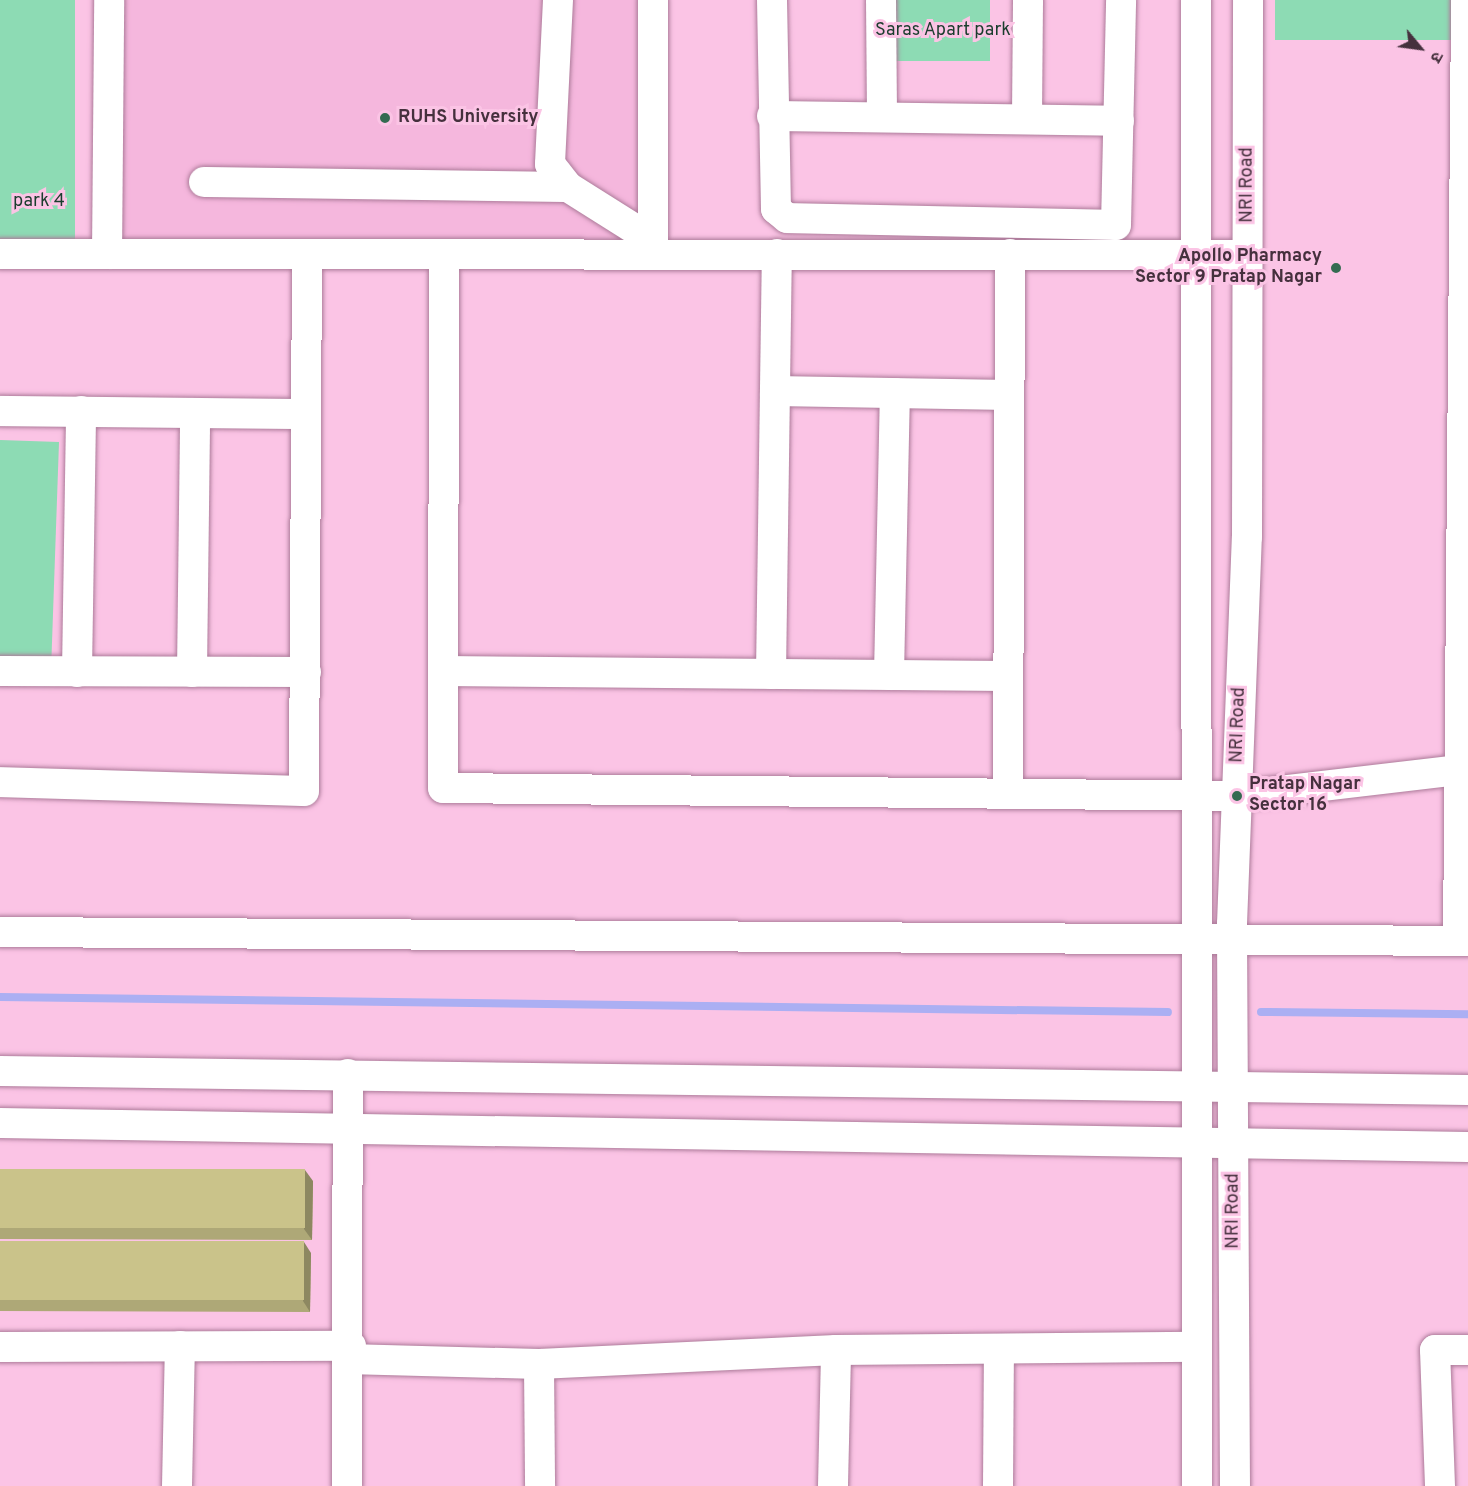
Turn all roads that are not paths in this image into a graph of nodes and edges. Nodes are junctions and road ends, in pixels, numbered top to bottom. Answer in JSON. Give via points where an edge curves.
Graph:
{"nodes":[{"id":1,"x":109,"y":0,"type":"edge"},
{"id":2,"x":558,"y":0,"type":"edge"},
{"id":3,"x":653,"y":0,"type":"edge"},
{"id":4,"x":772,"y":0,"type":"edge"},
{"id":5,"x":881,"y":0,"type":"edge"},
{"id":6,"x":1028,"y":0,"type":"edge"},
{"id":7,"x":1120,"y":0,"type":"edge"},
{"id":8,"x":1196,"y":0,"type":"edge"},
{"id":9,"x":1248,"y":0,"type":"edge"},
{"id":10,"x":1466,"y":0,"type":"edge"},
{"id":11,"x":772,"y":116,"type":"junction"},
{"id":12,"x":1027,"y":116,"type":"junction"},
{"id":13,"x":882,"y":117,"type":"junction"},
{"id":14,"x":1119,"y":121,"type":"junction"},
{"id":15,"x":204,"y":182,"type":"dead end"},
{"id":16,"x":568,"y":188,"type":"junction"},
{"id":17,"x":1467,"y":204,"type":"edge"},
{"id":18,"x":653,"y":247,"type":"junction"},
{"id":19,"x":0,"y":254,"type":"edge"},
{"id":20,"x":107,"y":254,"type":"junction"},
{"id":21,"x":307,"y":254,"type":"junction"},
{"id":22,"x":444,"y":254,"type":"junction"},
{"id":23,"x":777,"y":254,"type":"junction"},
{"id":24,"x":1010,"y":254,"type":"junction"},
{"id":25,"x":1195,"y":255,"type":"junction"},
{"id":26,"x":1248,"y":255,"type":"junction"},
{"id":27,"x":1467,"y":337,"type":"edge"},
{"id":28,"x":775,"y":391,"type":"junction"},
{"id":29,"x":895,"y":393,"type":"junction"},
{"id":30,"x":1010,"y":395,"type":"junction"},
{"id":31,"x":0,"y":411,"type":"edge"},
{"id":32,"x":81,"y":411,"type":"junction"},
{"id":33,"x":195,"y":413,"type":"junction"},
{"id":34,"x":306,"y":414,"type":"junction"},
{"id":35,"x":0,"y":671,"type":"edge"},
{"id":36,"x":443,"y":671,"type":"junction"},
{"id":37,"x":77,"y":672,"type":"junction"},
{"id":38,"x":192,"y":672,"type":"junction"},
{"id":39,"x":306,"y":672,"type":"junction"},
{"id":40,"x":771,"y":674,"type":"junction"},
{"id":41,"x":889,"y":675,"type":"junction"},
{"id":42,"x":1008,"y":676,"type":"junction"},
{"id":43,"x":1464,"y":769,"type":"edge"},
{"id":44,"x":0,"y":782,"type":"edge"},
{"id":45,"x":1008,"y":794,"type":"junction"},
{"id":46,"x":1197,"y":795,"type":"junction"},
{"id":47,"x":1237,"y":796,"type":"junction"},
{"id":48,"x":0,"y":932,"type":"edge"},
{"id":49,"x":1232,"y":939,"type":"junction"},
{"id":50,"x":1199,"y":941,"type":"junction"},
{"id":51,"x":1463,"y":941,"type":"edge"},
{"id":52,"x":0,"y":1071,"type":"edge"},
{"id":53,"x":348,"y":1074,"type":"junction"},
{"id":54,"x":1234,"y":1087,"type":"junction"},
{"id":55,"x":1198,"y":1088,"type":"junction"},
{"id":56,"x":1468,"y":1090,"type":"edge"},
{"id":57,"x":0,"y":1123,"type":"edge"},
{"id":58,"x":348,"y":1126,"type":"junction"},
{"id":59,"x":1196,"y":1143,"type":"junction"},
{"id":60,"x":1234,"y":1144,"type":"junction"},
{"id":61,"x":1468,"y":1147,"type":"edge"},
{"id":62,"x":180,"y":1346,"type":"junction"},
{"id":63,"x":0,"y":1347,"type":"edge"},
{"id":64,"x":1197,"y":1347,"type":"junction"},
{"id":65,"x":836,"y":1350,"type":"junction"},
{"id":66,"x":999,"y":1350,"type":"junction"},
{"id":67,"x":1468,"y":1350,"type":"edge"},
{"id":68,"x":349,"y":1353,"type":"junction"},
{"id":69,"x":539,"y":1364,"type":"junction"},
{"id":70,"x":177,"y":1486,"type":"edge"},
{"id":71,"x":347,"y":1486,"type":"edge"},
{"id":72,"x":540,"y":1486,"type":"edge"},
{"id":73,"x":833,"y":1486,"type":"edge"},
{"id":74,"x":998,"y":1486,"type":"edge"},
{"id":75,"x":1197,"y":1486,"type":"edge"},
{"id":76,"x":1235,"y":1486,"type":"edge"},
{"id":77,"x":1440,"y":1486,"type":"edge"}],
"edges":[{"from":1,"to":20,"type":"street"},
{"from":2,"to":16,"type":"street","via":[[550,164]]},
{"from":3,"to":18,"type":"street"},
{"from":4,"to":11,"type":"street"},
{"from":5,"to":13,"type":"street"},
{"from":6,"to":12,"type":"street"},
{"from":7,"to":14,"type":"street"},
{"from":8,"to":25,"type":"street","name":"NRI Road"},
{"from":9,"to":26,"type":"street","name":"NRI Road"},
{"from":10,"to":17,"type":"street"},
{"from":11,"to":13,"type":"street"},
{"from":11,"to":14,"type":"street","via":[[776,209],[799,220],[1116,225]]},
{"from":12,"to":13,"type":"street"},
{"from":12,"to":14,"type":"street"},
{"from":15,"to":16,"type":"street"},
{"from":16,"to":18,"type":"street"},
{"from":17,"to":27,"type":"street"},
{"from":18,"to":22,"type":"street"},
{"from":18,"to":23,"type":"street"},
{"from":19,"to":20,"type":"street"},
{"from":20,"to":21,"type":"street"},
{"from":21,"to":22,"type":"street"},
{"from":21,"to":34,"type":"street"},
{"from":22,"to":36,"type":"street"},
{"from":23,"to":24,"type":"street"},
{"from":23,"to":28,"type":"street"},
{"from":24,"to":25,"type":"street"},
{"from":24,"to":30,"type":"street"},
{"from":25,"to":26,"type":"street"},
{"from":25,"to":46,"type":"street","name":"NRI Road"},
{"from":26,"to":47,"type":"street","name":"NRI Road","via":[[1246,537]]},
{"from":27,"to":43,"type":"street"},
{"from":28,"to":29,"type":"street"},
{"from":28,"to":40,"type":"street"},
{"from":29,"to":30,"type":"street"},
{"from":29,"to":41,"type":"street"},
{"from":30,"to":42,"type":"street"},
{"from":31,"to":32,"type":"street"},
{"from":32,"to":33,"type":"street"},
{"from":32,"to":37,"type":"street"},
{"from":33,"to":34,"type":"street"},
{"from":33,"to":38,"type":"street"},
{"from":34,"to":39,"type":"street"},
{"from":35,"to":37,"type":"street"},
{"from":36,"to":40,"type":"street"},
{"from":36,"to":45,"type":"street","via":[[443,788]]},
{"from":37,"to":38,"type":"street"},
{"from":38,"to":39,"type":"street"},
{"from":39,"to":44,"type":"street","via":[[304,791]]},
{"from":40,"to":41,"type":"street"},
{"from":41,"to":42,"type":"street"},
{"from":42,"to":45,"type":"street"},
{"from":43,"to":47,"type":"street"},
{"from":43,"to":51,"type":"street"},
{"from":45,"to":46,"type":"street"},
{"from":46,"to":47,"type":"street"},
{"from":46,"to":50,"type":"street","name":"NRI Road"},
{"from":47,"to":49,"type":"street","name":"NRI Road"},
{"from":48,"to":50,"type":"street"},
{"from":49,"to":50,"type":"street"},
{"from":49,"to":51,"type":"street"},
{"from":49,"to":54,"type":"street","name":"NRI Road"},
{"from":50,"to":55,"type":"street","name":"NRI Road"},
{"from":52,"to":53,"type":"street"},
{"from":53,"to":55,"type":"street"},
{"from":53,"to":58,"type":"street"},
{"from":54,"to":55,"type":"street"},
{"from":54,"to":56,"type":"street"},
{"from":54,"to":60,"type":"street","name":"NRI Road"},
{"from":55,"to":59,"type":"street","name":"NRI Road"},
{"from":57,"to":58,"type":"street"},
{"from":58,"to":59,"type":"street"},
{"from":58,"to":68,"type":"street"},
{"from":59,"to":60,"type":"street"},
{"from":59,"to":64,"type":"street","name":"NRI Road"},
{"from":60,"to":61,"type":"street"},
{"from":60,"to":76,"type":"street","name":"NRI Road"},
{"from":62,"to":63,"type":"street"},
{"from":62,"to":68,"type":"street"},
{"from":62,"to":70,"type":"street"},
{"from":64,"to":66,"type":"street"},
{"from":64,"to":75,"type":"street","name":"NRI Road"},
{"from":65,"to":66,"type":"street"},
{"from":65,"to":69,"type":"street"},
{"from":65,"to":73,"type":"street"},
{"from":66,"to":74,"type":"street"},
{"from":67,"to":77,"type":"street","via":[[1435,1350]]},
{"from":68,"to":69,"type":"street"},
{"from":68,"to":71,"type":"street"},
{"from":69,"to":72,"type":"street"}]}
